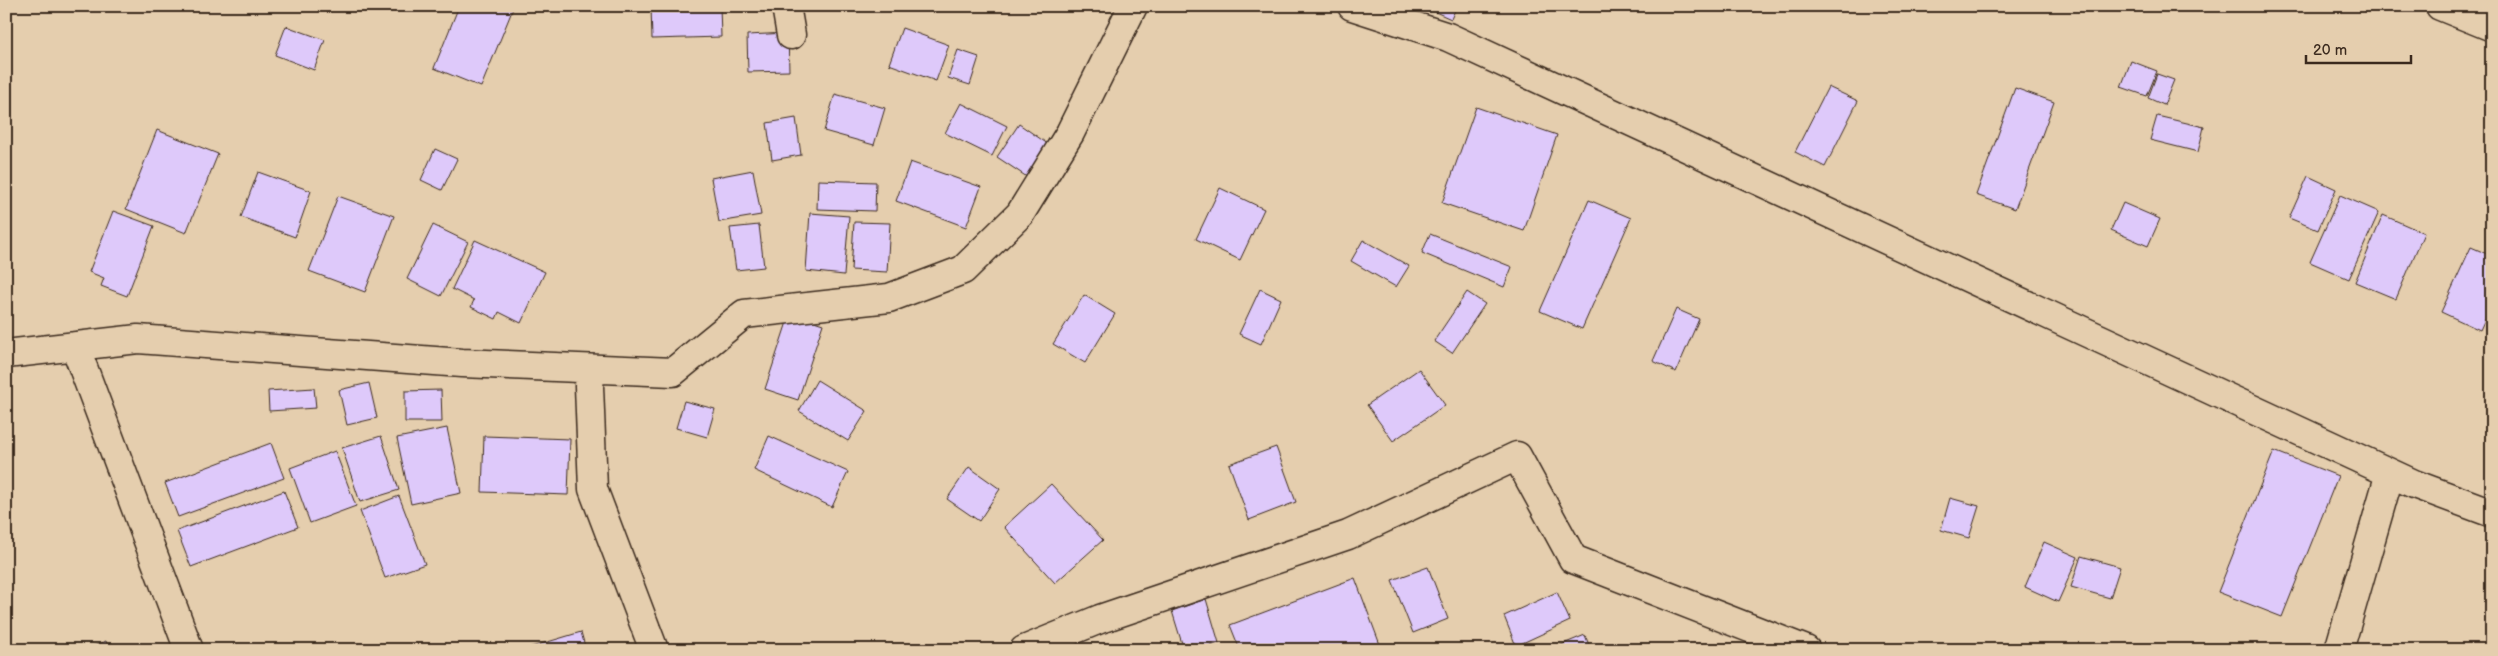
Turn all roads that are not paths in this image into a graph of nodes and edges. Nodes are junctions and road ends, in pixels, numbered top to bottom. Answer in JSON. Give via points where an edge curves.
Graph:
{"nodes":[{"id":1,"x":786,"y":6,"type":"edge"},
{"id":2,"x":1133,"y":6,"type":"edge"},
{"id":3,"x":1352,"y":6,"type":"edge"},
{"id":4,"x":2440,"y":6,"type":"edge"},
{"id":5,"x":2492,"y":27,"type":"edge"},
{"id":6,"x":791,"y":35,"type":"dead end"},
{"id":7,"x":76,"y":346,"type":"junction"},
{"id":8,"x":6,"y":354,"type":"edge"},
{"id":9,"x":590,"y":369,"type":"junction"},
{"id":10,"x":2390,"y":473,"type":"junction"},
{"id":11,"x":2492,"y":513,"type":"edge"},
{"id":12,"x":189,"y":650,"type":"edge"},
{"id":13,"x":654,"y":650,"type":"edge"},
{"id":14,"x":1024,"y":650,"type":"edge"},
{"id":15,"x":1806,"y":650,"type":"edge"},
{"id":16,"x":2339,"y":650,"type":"edge"}],
"edges":[{"from":1,"to":6,"type":"street"},
{"from":2,"to":9,"type":"street","via":[[1070,133],[1020,214],[964,270],[889,298],[744,314],[673,372]]},
{"from":3,"to":10,"type":"street","via":[[1448,37]]},
{"from":4,"to":5,"type":"street"},
{"from":7,"to":8,"type":"street"},
{"from":7,"to":9,"type":"street","via":[[138,340]]},
{"from":7,"to":12,"type":"street"},
{"from":9,"to":13,"type":"street","via":[[594,489]]},
{"from":10,"to":11,"type":"street"},
{"from":10,"to":16,"type":"street"},
{"from":14,"to":15,"type":"street","via":[[1100,619],[1348,535],[1517,456],[1573,559]]}]}
